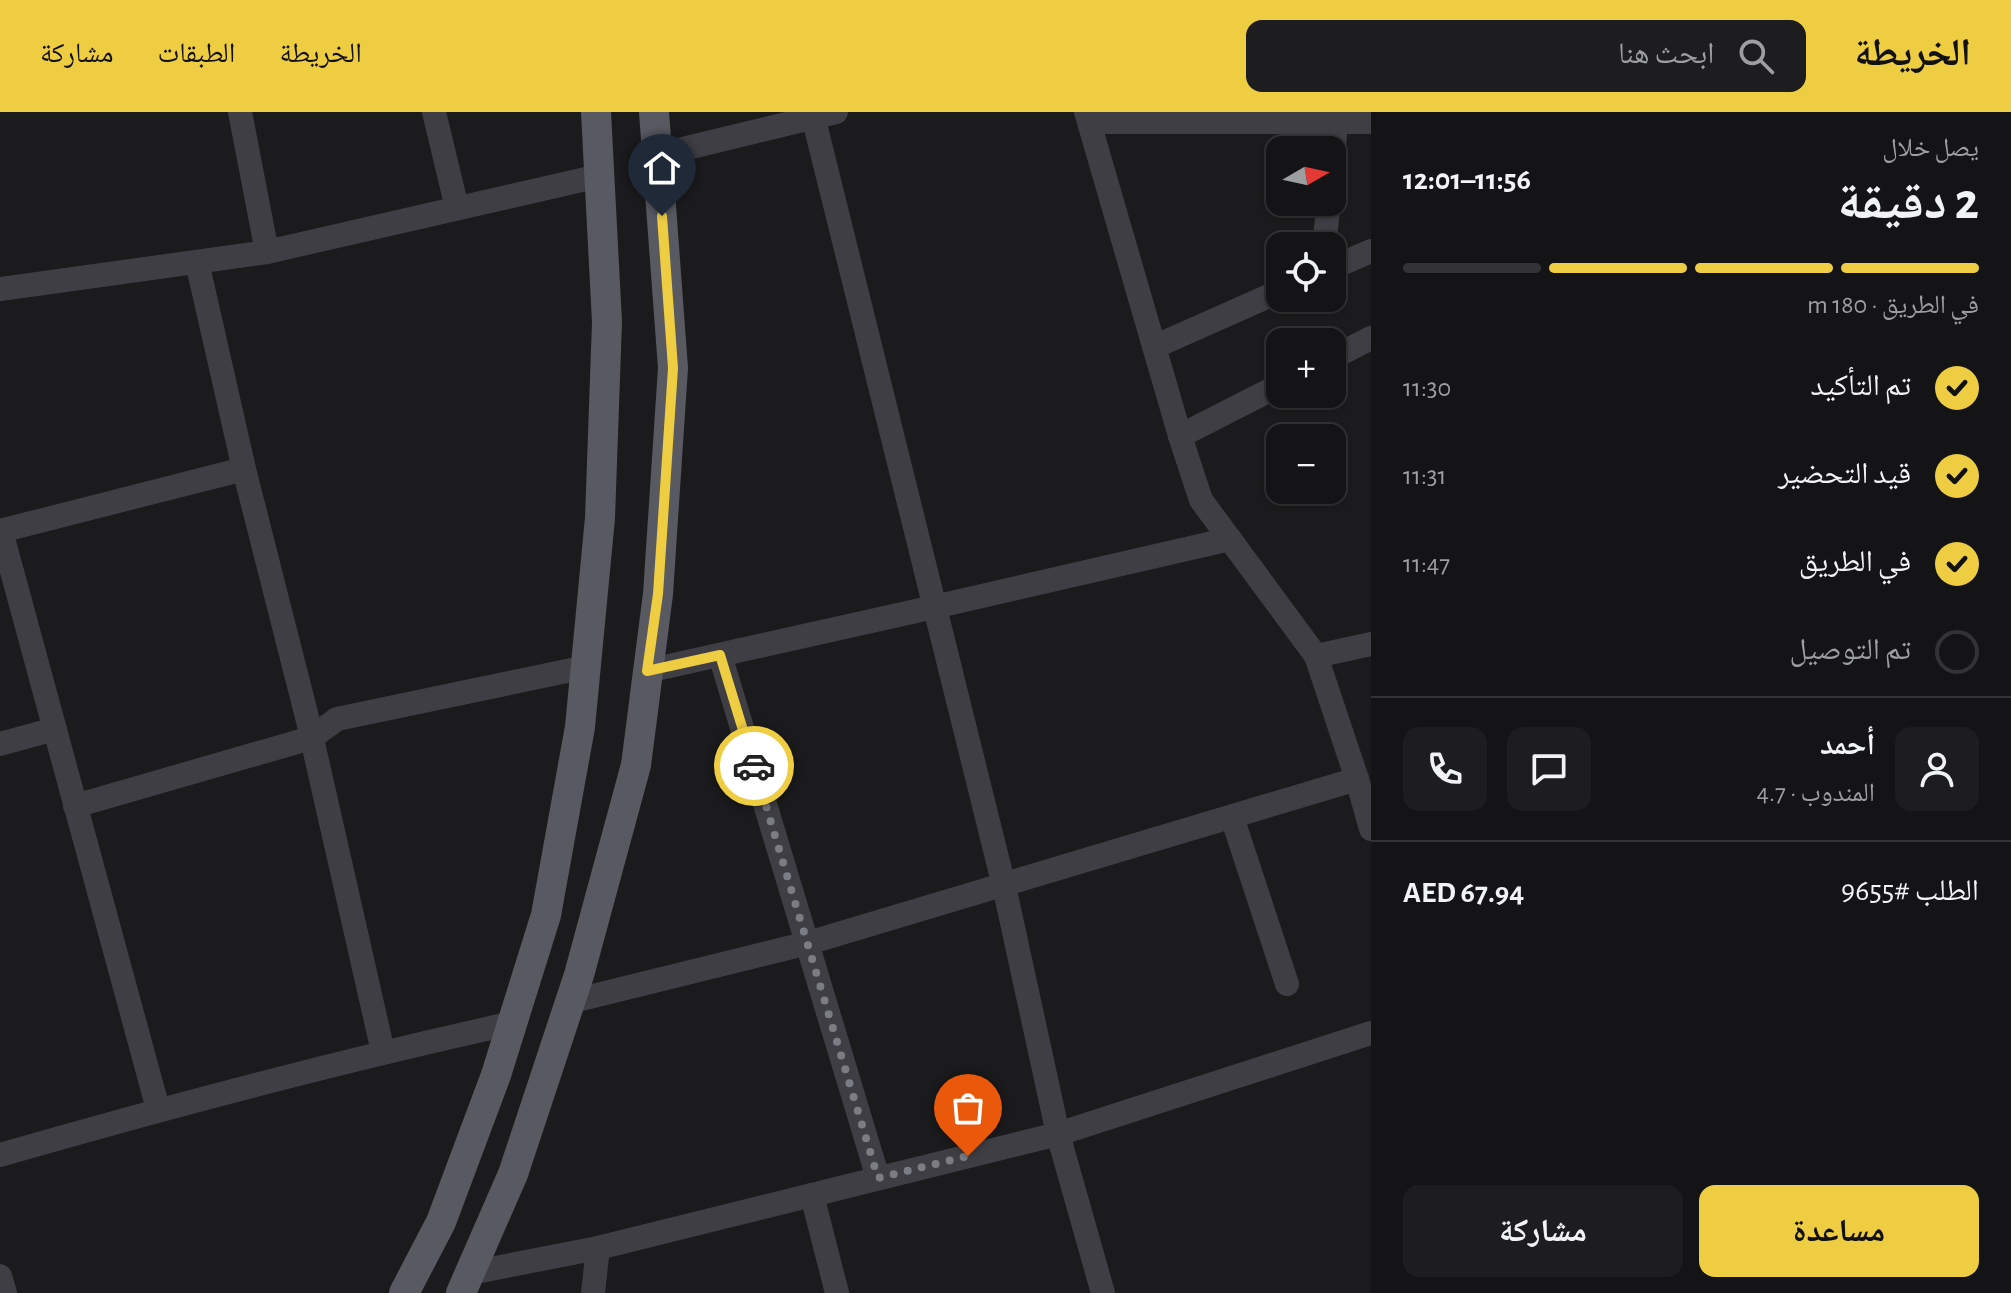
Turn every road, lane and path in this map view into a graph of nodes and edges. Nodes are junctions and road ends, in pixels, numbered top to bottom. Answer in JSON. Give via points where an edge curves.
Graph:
{"nodes":[{"id":1,"x":240,"y":112,"type":"edge"},
{"id":2,"x":434,"y":112,"type":"edge"},
{"id":3,"x":596,"y":112,"type":"edge"},
{"id":4,"x":654,"y":112,"type":"edge"},
{"id":5,"x":821,"y":114,"type":"edge"},
{"id":6,"x":1087,"y":117,"type":"edge"},
{"id":7,"x":1204,"y":117,"type":"edge"},
{"id":8,"x":1337,"y":117,"type":"edge"},
{"id":9,"x":1371,"y":122,"type":"edge"},
{"id":10,"x":658,"y":155,"type":"junction"},
{"id":11,"x":599,"y":176,"type":"junction"},
{"id":12,"x":457,"y":208,"type":"junction"},
{"id":13,"x":1371,"y":251,"type":"edge"},
{"id":14,"x":267,"y":252,"type":"junction"},
{"id":15,"x":197,"y":262,"type":"junction"},
{"id":16,"x":1346,"y":262,"type":"edge"},
{"id":17,"x":0,"y":289,"type":"edge"},
{"id":18,"x":1266,"y":297,"type":"edge"},
{"id":19,"x":1371,"y":338,"type":"edge"},
{"id":20,"x":1154,"y":347,"type":"junction"},
{"id":21,"x":1346,"y":351,"type":"edge"},
{"id":22,"x":1266,"y":392,"type":"edge"},
{"id":23,"x":1180,"y":436,"type":"junction"},
{"id":24,"x":244,"y":469,"type":"junction"},
{"id":25,"x":0,"y":531,"type":"edge"},
{"id":26,"x":1230,"y":539,"type":"junction"},
{"id":27,"x":934,"y":607,"type":"junction"},
{"id":28,"x":1371,"y":644,"type":"edge"},
{"id":29,"x":720,"y":655,"type":"junction"},
{"id":30,"x":1316,"y":656,"type":"junction"},
{"id":31,"x":586,"y":667,"type":"junction"},
{"id":32,"x":647,"y":671,"type":"junction"},
{"id":33,"x":55,"y":729,"type":"junction"},
{"id":34,"x":311,"y":738,"type":"junction"},
{"id":35,"x":0,"y":744,"type":"edge"},
{"id":36,"x":1357,"y":779,"type":"junction"},
{"id":37,"x":75,"y":806,"type":"junction"},
{"id":38,"x":1232,"y":817,"type":"junction"},
{"id":39,"x":1371,"y":829,"type":"edge"},
{"id":40,"x":1004,"y":886,"type":"junction"},
{"id":41,"x":808,"y":943,"type":"junction"},
{"id":42,"x":1287,"y":984,"type":"dead end"},
{"id":43,"x":569,"y":1002,"type":"junction"},
{"id":44,"x":513,"y":1023,"type":"junction"},
{"id":45,"x":1371,"y":1033,"type":"edge"},
{"id":46,"x":383,"y":1052,"type":"junction"},
{"id":47,"x":158,"y":1109,"type":"junction"},
{"id":48,"x":1058,"y":1134,"type":"junction"},
{"id":49,"x":0,"y":1155,"type":"edge"},
{"id":50,"x":878,"y":1178,"type":"junction"},
{"id":51,"x":812,"y":1195,"type":"junction"},
{"id":52,"x":598,"y":1248,"type":"junction"},
{"id":53,"x":0,"y":1276,"type":"edge"},
{"id":54,"x":466,"y":1283,"type":"edge"},
{"id":55,"x":5,"y":1293,"type":"edge"},
{"id":56,"x":404,"y":1293,"type":"edge"},
{"id":57,"x":593,"y":1293,"type":"edge"},
{"id":58,"x":837,"y":1293,"type":"edge"},
{"id":59,"x":1103,"y":1293,"type":"edge"}],
"edges":[{"from":1,"to":14,"type":"street"},
{"from":2,"to":12,"type":"street"},
{"from":3,"to":11,"type":"main road"},
{"from":4,"to":10,"type":"main road"},
{"from":5,"to":10,"type":"street"},
{"from":5,"to":27,"type":"street"},
{"from":6,"to":7,"type":"street"},
{"from":6,"to":20,"type":"street"},
{"from":7,"to":8,"type":"street"},
{"from":8,"to":9,"type":"street"},
{"from":10,"to":32,"type":"main road","via":[[673,368],[658,594]]},
{"from":11,"to":12,"type":"street"},
{"from":11,"to":31,"type":"main road","via":[[607,322],[600,518]]},
{"from":12,"to":14,"type":"street"},
{"from":13,"to":16,"type":"street"},
{"from":14,"to":15,"type":"street"},
{"from":15,"to":17,"type":"street"},
{"from":15,"to":24,"type":"street"},
{"from":18,"to":20,"type":"street"},
{"from":19,"to":21,"type":"street"},
{"from":20,"to":23,"type":"street"},
{"from":22,"to":23,"type":"street"},
{"from":23,"to":26,"type":"street","via":[[1201,500]]},
{"from":24,"to":25,"type":"street"},
{"from":24,"to":34,"type":"street"},
{"from":25,"to":33,"type":"street"},
{"from":26,"to":27,"type":"street"},
{"from":26,"to":30,"type":"street"},
{"from":27,"to":29,"type":"street"},
{"from":27,"to":40,"type":"street"},
{"from":28,"to":30,"type":"street"},
{"from":29,"to":32,"type":"street"},
{"from":29,"to":41,"type":"street"},
{"from":30,"to":36,"type":"street"},
{"from":31,"to":34,"type":"street","via":[[337,719]]},
{"from":31,"to":44,"type":"main road","via":[[546,915]]},
{"from":32,"to":43,"type":"main road","via":[[636,765]]},
{"from":33,"to":35,"type":"street"},
{"from":33,"to":37,"type":"street"},
{"from":34,"to":37,"type":"street"},
{"from":34,"to":46,"type":"street"},
{"from":36,"to":38,"type":"street"},
{"from":36,"to":39,"type":"street"},
{"from":37,"to":47,"type":"street"},
{"from":38,"to":40,"type":"street"},
{"from":38,"to":42,"type":"street"},
{"from":40,"to":41,"type":"street"},
{"from":40,"to":48,"type":"street"},
{"from":41,"to":43,"type":"street"},
{"from":41,"to":50,"type":"street"},
{"from":43,"to":54,"type":"main road","via":[[513,1174]]},
{"from":44,"to":46,"type":"street"},
{"from":44,"to":56,"type":"main road","via":[[441,1222]]},
{"from":45,"to":48,"type":"street"},
{"from":46,"to":47,"type":"street"},
{"from":47,"to":49,"type":"street"},
{"from":48,"to":50,"type":"street"},
{"from":48,"to":59,"type":"street"},
{"from":50,"to":51,"type":"street"},
{"from":51,"to":52,"type":"street"},
{"from":51,"to":58,"type":"street"},
{"from":52,"to":54,"type":"street"},
{"from":52,"to":57,"type":"street"},
{"from":53,"to":55,"type":"street"}]}
